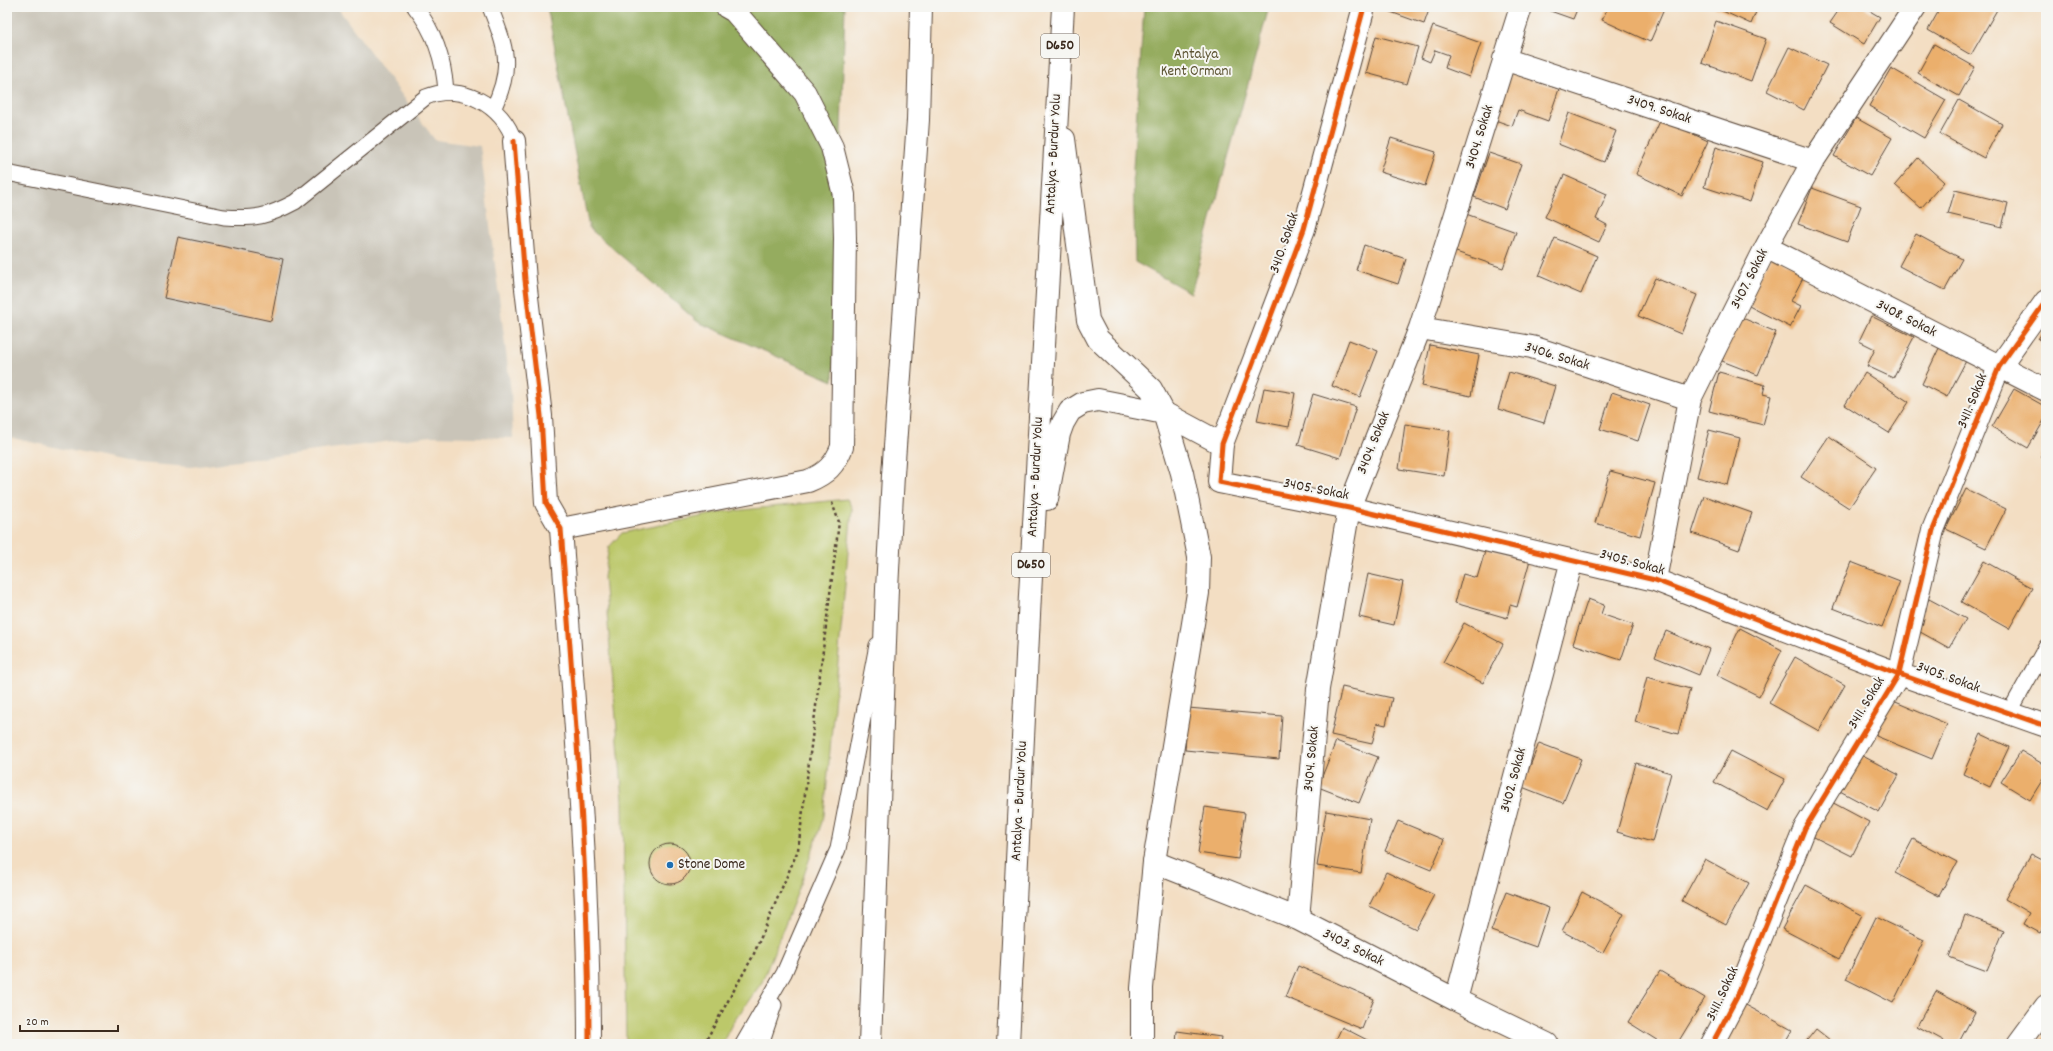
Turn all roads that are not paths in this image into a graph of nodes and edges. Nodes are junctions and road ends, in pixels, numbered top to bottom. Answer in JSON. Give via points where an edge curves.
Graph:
{"nodes":[{"id":1,"x":416,"y":7,"type":"edge"},
{"id":2,"x":490,"y":7,"type":"edge"},
{"id":3,"x":727,"y":7,"type":"edge"},
{"id":4,"x":921,"y":7,"type":"edge"},
{"id":5,"x":1063,"y":7,"type":"edge"},
{"id":6,"x":1364,"y":7,"type":"edge"},
{"id":7,"x":1521,"y":7,"type":"edge"},
{"id":8,"x":1916,"y":7,"type":"edge"},
{"id":9,"x":1504,"y":59,"type":"junction"},
{"id":10,"x":1058,"y":86,"type":"junction"},
{"id":11,"x":446,"y":92,"type":"junction"},
{"id":12,"x":493,"y":108,"type":"junction"},
{"id":13,"x":514,"y":141,"type":"joint"},
{"id":14,"x":1813,"y":161,"type":"junction"},
{"id":15,"x":7,"y":173,"type":"edge"},
{"id":16,"x":1766,"y":247,"type":"junction"},
{"id":17,"x":2046,"y":302,"type":"edge"},
{"id":18,"x":1420,"y":328,"type":"junction"},
{"id":19,"x":2000,"y":367,"type":"junction"},
{"id":20,"x":2046,"y":390,"type":"edge"},
{"id":21,"x":1690,"y":399,"type":"junction"},
{"id":22,"x":1164,"y":413,"type":"junction"},
{"id":23,"x":1222,"y":444,"type":"junction"},
{"id":24,"x":1219,"y":482,"type":"joint"},
{"id":25,"x":1349,"y":508,"type":"junction"},
{"id":26,"x":562,"y":529,"type":"junction"},
{"id":27,"x":1572,"y":560,"type":"junction"},
{"id":28,"x":1655,"y":580,"type":"junction"},
{"id":29,"x":887,"y":589,"type":"junction"},
{"id":30,"x":1030,"y":595,"type":"junction"},
{"id":31,"x":2046,"y":647,"type":"edge"},
{"id":32,"x":1899,"y":674,"type":"junction"},
{"id":33,"x":2009,"y":713,"type":"junction"},
{"id":34,"x":2046,"y":726,"type":"edge"},
{"id":35,"x":1154,"y":862,"type":"junction"},
{"id":36,"x":1298,"y":919,"type":"junction"},
{"id":37,"x":784,"y":973,"type":"junction"},
{"id":38,"x":1456,"y":1000,"type":"junction"},
{"id":39,"x":2046,"y":1006,"type":"edge"},
{"id":40,"x":589,"y":1044,"type":"edge"},
{"id":41,"x":743,"y":1044,"type":"edge"},
{"id":42,"x":760,"y":1044,"type":"edge"},
{"id":43,"x":870,"y":1044,"type":"edge"},
{"id":44,"x":1008,"y":1044,"type":"edge"},
{"id":45,"x":1142,"y":1044,"type":"edge"},
{"id":46,"x":1547,"y":1044,"type":"edge"},
{"id":47,"x":1712,"y":1044,"type":"edge"},
{"id":48,"x":2018,"y":1044,"type":"edge"}],
"edges":[{"from":1,"to":11,"type":"lane","via":[[435,38],[445,73]]},
{"from":2,"to":12,"type":"lane","via":[[505,46],[503,84]]},
{"from":3,"to":26,"type":"main road","via":[[805,93],[832,147],[844,195],[846,239],[842,447],[831,468],[822,475],[800,482]]},
{"from":4,"to":29,"type":"main road","via":[[918,120]]},
{"from":5,"to":10,"type":"main road","name":"Antalya - Burdur Yolu","number":"D650"},
{"from":6,"to":23,"type":"main road","name":"3410. Sokak","via":[[1304,229]]},
{"from":7,"to":9,"type":"main road","name":"3404. Sokak"},
{"from":8,"to":14,"type":"main road","name":"3407. Sokak"},
{"from":9,"to":14,"type":"main road","name":"3409. Sokak"},
{"from":9,"to":18,"type":"main road","name":"3404. Sokak"},
{"from":10,"to":22,"type":"main road","via":[[1088,320],[1098,339],[1151,389]]},
{"from":10,"to":30,"type":"main road","name":"Antalya - Burdur Yolu","number":"D650"},
{"from":11,"to":12,"type":"lane","via":[[473,97]]},
{"from":11,"to":15,"type":"lane","via":[[426,97],[295,202],[274,214],[250,218],[224,217]]},
{"from":12,"to":13,"type":"lane","via":[[511,128]]},
{"from":13,"to":26,"type":"main road","via":[[541,416],[546,503]]},
{"from":14,"to":16,"type":"main road","name":"3407. Sokak"},
{"from":16,"to":19,"type":"main road","name":"3408. Sokak"},
{"from":16,"to":21,"type":"main road","name":"3407. Sokak"},
{"from":17,"to":19,"type":"main road","name":"3411. Sokak"},
{"from":18,"to":21,"type":"main road","name":"3406. Sokak","via":[[1532,347]]},
{"from":18,"to":25,"type":"main road","name":"3404. Sokak"},
{"from":19,"to":20,"type":"main road","name":"3408. Sokak"},
{"from":19,"to":32,"type":"main road","name":"3411. Sokak","via":[[1933,530]]},
{"from":21,"to":28,"type":"main road","name":"3407. Sokak"},
{"from":22,"to":23,"type":"main road"},
{"from":22,"to":30,"type":"main road","via":[[1098,400],[1083,403],[1070,411],[1058,434]]},
{"from":22,"to":35,"type":"main road","via":[[1182,473],[1199,557],[1198,593]]},
{"from":23,"to":24,"type":"main road","name":"3410. Sokak"},
{"from":24,"to":25,"type":"main road","name":"3405. Sokak"},
{"from":25,"to":27,"type":"main road","name":"3405. Sokak"},
{"from":25,"to":36,"type":"main road","name":"3404. Sokak","via":[[1318,689]]},
{"from":26,"to":40,"type":"main road","via":[[581,791]]},
{"from":27,"to":28,"type":"main road","name":"3405. Sokak"},
{"from":27,"to":38,"type":"main road","name":"3402. Sokak"},
{"from":28,"to":32,"type":"main road","name":"3405. Sokak"},
{"from":29,"to":37,"type":"lane","via":[[838,849]]},
{"from":29,"to":43,"type":"main road"},
{"from":30,"to":44,"type":"main road","name":"Antalya - Burdur Yolu","number":"D650"},
{"from":31,"to":33,"type":"lane"},
{"from":32,"to":33,"type":"main road","name":"3405. Sokak"},
{"from":32,"to":47,"type":"main road","name":"3411. Sokak","via":[[1805,828],[1737,997]]},
{"from":33,"to":34,"type":"main road","name":"3405. Sokak"},
{"from":35,"to":36,"type":"main road","name":"3403. Sokak"},
{"from":35,"to":45,"type":"main road","via":[[1142,988]]},
{"from":36,"to":38,"type":"main road","name":"3403. Sokak"},
{"from":37,"to":41,"type":"lane"},
{"from":37,"to":42,"type":"lane"},
{"from":38,"to":46,"type":"main road","name":"3403. Sokak"},
{"from":39,"to":48,"type":"main road"}]}
